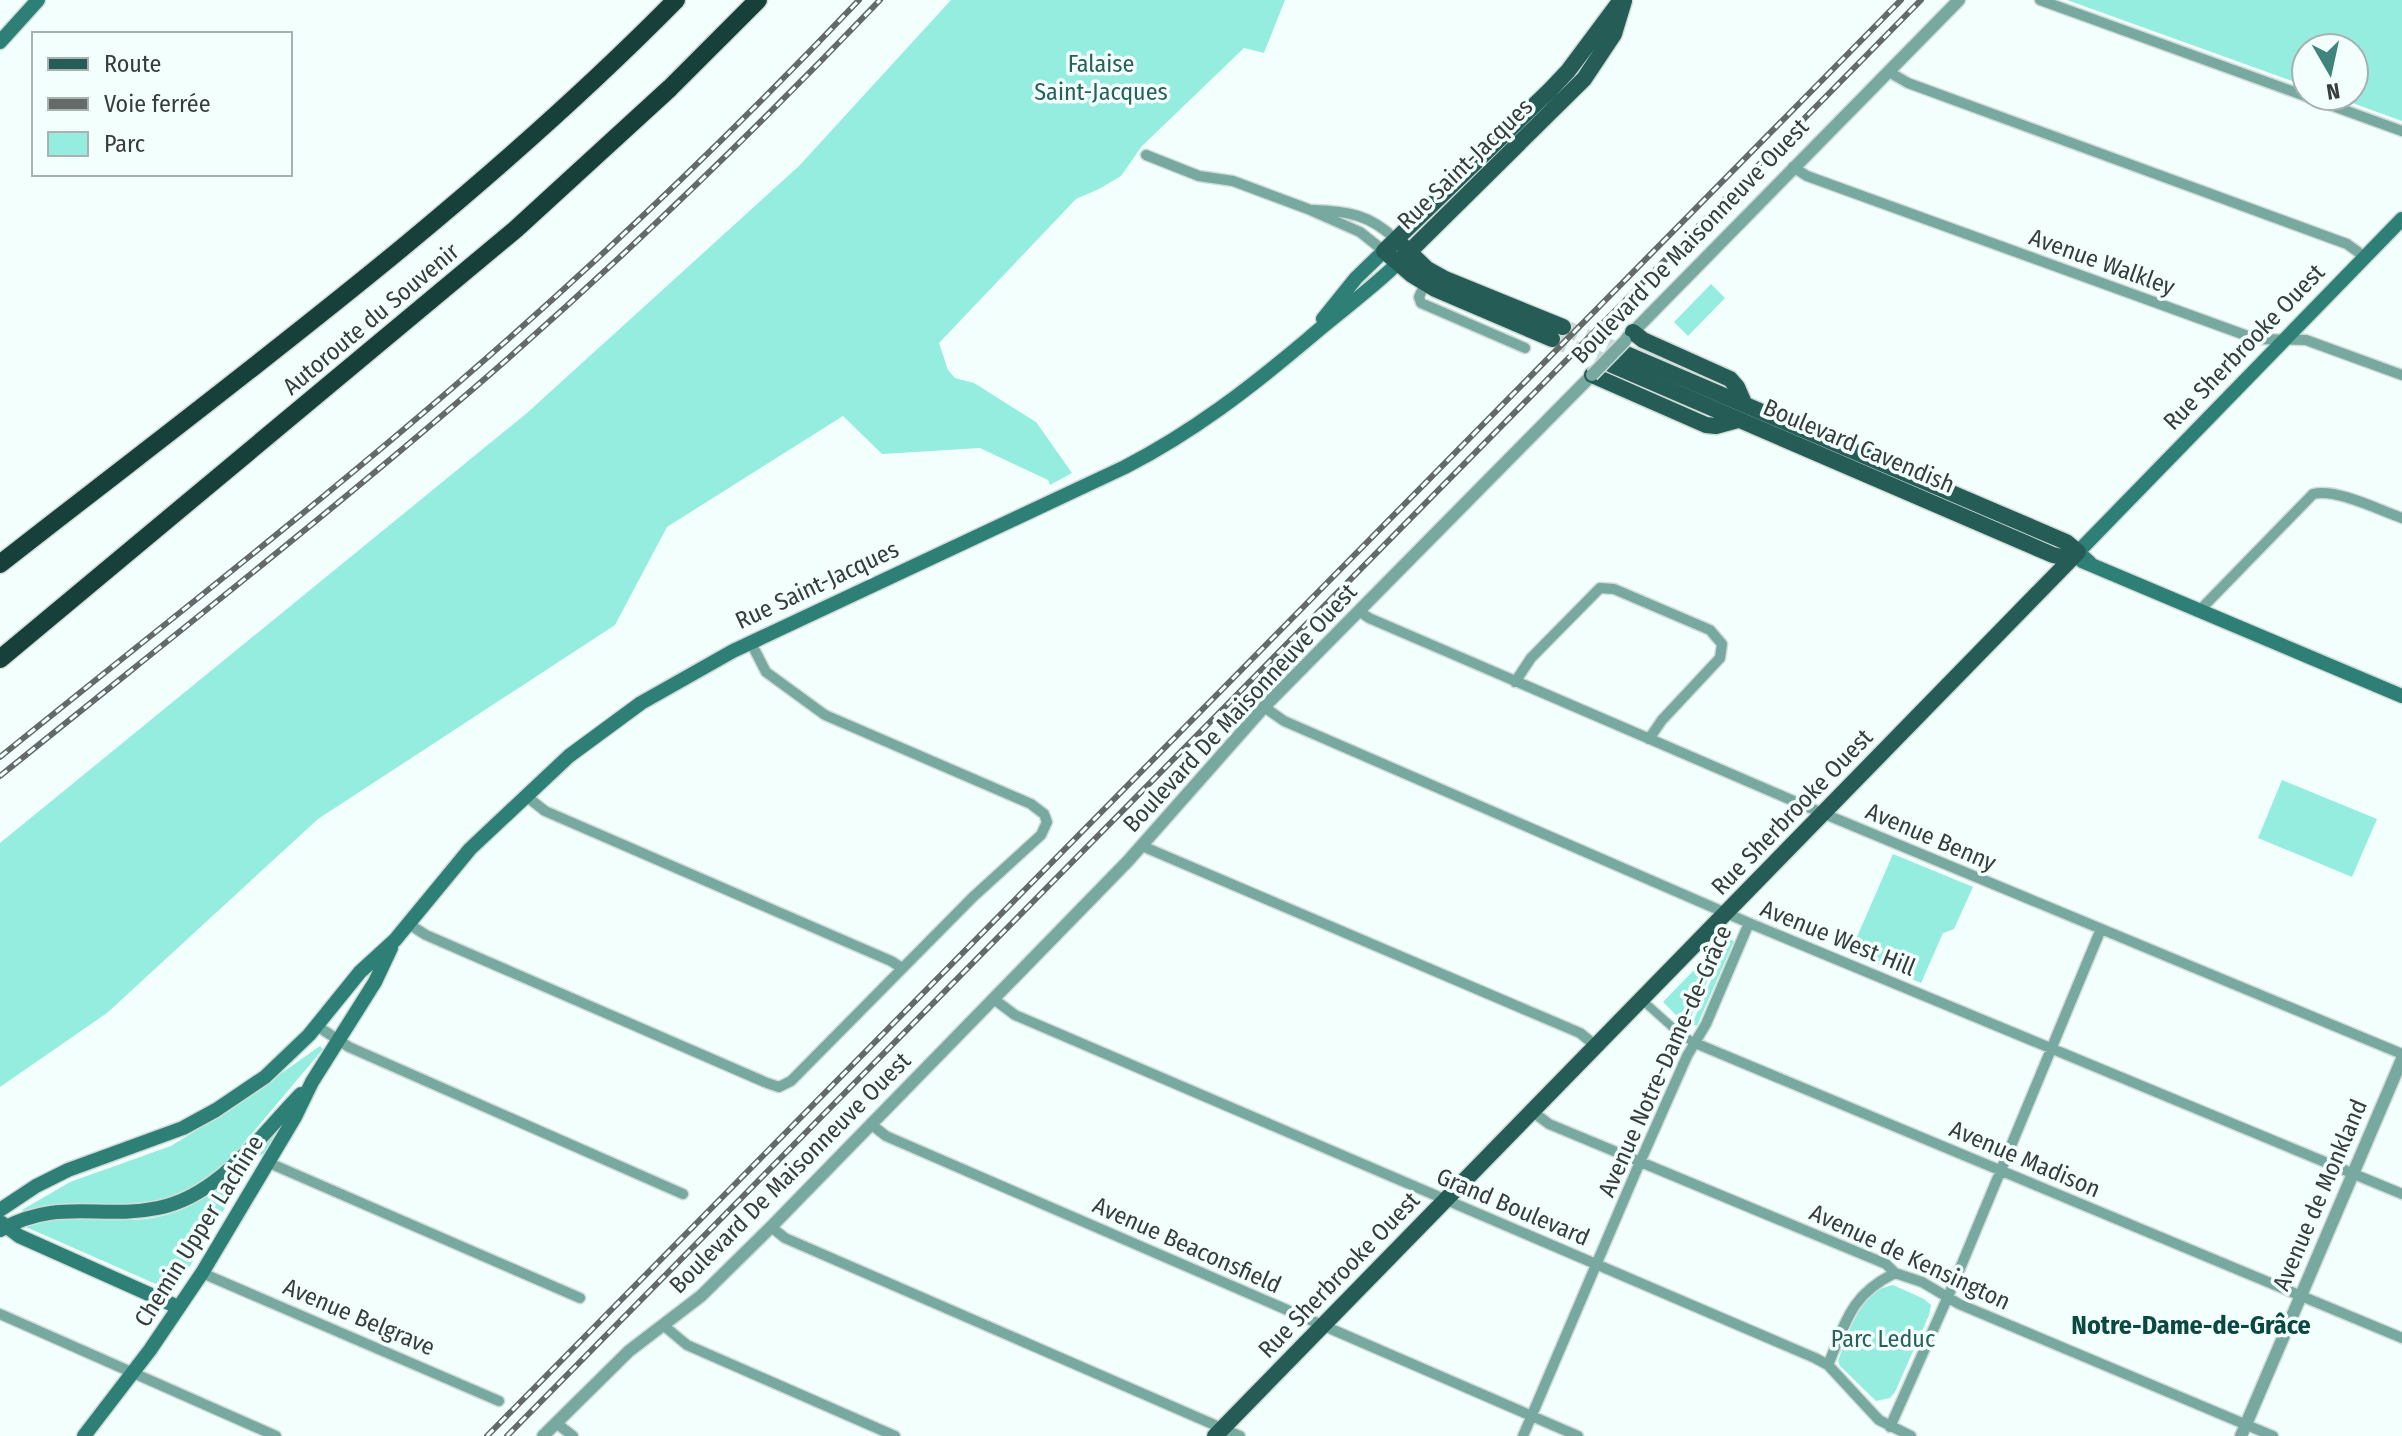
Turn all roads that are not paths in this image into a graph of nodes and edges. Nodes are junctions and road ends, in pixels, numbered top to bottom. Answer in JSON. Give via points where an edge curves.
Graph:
{"nodes":[{"id":1,"x":38,"y":0,"type":"edge"},
{"id":2,"x":676,"y":0,"type":"edge"},
{"id":3,"x":758,"y":0,"type":"edge"},
{"id":4,"x":1622,"y":0,"type":"edge"},
{"id":5,"x":1959,"y":0,"type":"edge"},
{"id":6,"x":2040,"y":0,"type":"edge"},
{"id":7,"x":0,"y":42,"type":"edge"},
{"id":8,"x":1889,"y":72,"type":"junction"},
{"id":9,"x":2402,"y":131,"type":"edge"},
{"id":10,"x":1146,"y":155,"type":"dead end"},
{"id":11,"x":1793,"y":167,"type":"junction"},
{"id":12,"x":1308,"y":209,"type":"junction"},
{"id":13,"x":2402,"y":219,"type":"edge"},
{"id":14,"x":1389,"y":245,"type":"junction"},
{"id":15,"x":1403,"y":257,"type":"junction"},
{"id":16,"x":2365,"y":257,"type":"junction"},
{"id":17,"x":1425,"y":284,"type":"junction"},
{"id":18,"x":1308,"y":338,"type":"junction"},
{"id":19,"x":2284,"y":340,"type":"junction"},
{"id":20,"x":1525,"y":348,"type":"dead end"},
{"id":21,"x":1624,"y":348,"type":"junction"},
{"id":22,"x":1592,"y":375,"type":"junction"},
{"id":23,"x":2402,"y":375,"type":"edge"},
{"id":24,"x":1738,"y":420,"type":"junction"},
{"id":25,"x":2402,"y":518,"type":"edge"},
{"id":26,"x":2080,"y":558,"type":"junction"},
{"id":27,"x":0,"y":564,"type":"edge"},
{"id":28,"x":2201,"y":609,"type":"junction"},
{"id":29,"x":1359,"y":611,"type":"junction"},
{"id":30,"x":751,"y":643,"type":"junction"},
{"id":31,"x":0,"y":659,"type":"edge"},
{"id":32,"x":1515,"y":682,"type":"junction"},
{"id":33,"x":2402,"y":696,"type":"edge"},
{"id":34,"x":1264,"y":707,"type":"junction"},
{"id":35,"x":1649,"y":739,"type":"junction"},
{"id":36,"x":526,"y":796,"type":"junction"},
{"id":37,"x":1824,"y":814,"type":"junction"},
{"id":38,"x":1142,"y":846,"type":"junction"},
{"id":39,"x":1727,"y":913,"type":"junction"},
{"id":40,"x":407,"y":923,"type":"junction"},
{"id":41,"x":1749,"y":923,"type":"junction"},
{"id":42,"x":2101,"y":929,"type":"junction"},
{"id":43,"x":395,"y":940,"type":"junction"},
{"id":44,"x":902,"y":968,"type":"junction"},
{"id":45,"x":995,"y":1000,"type":"junction"},
{"id":46,"x":1642,"y":1000,"type":"junction"},
{"id":47,"x":317,"y":1026,"type":"junction"},
{"id":48,"x":338,"y":1040,"type":"junction"},
{"id":49,"x":1695,"y":1043,"type":"junction"},
{"id":50,"x":1596,"y":1046,"type":"junction"},
{"id":51,"x":2052,"y":1049,"type":"junction"},
{"id":52,"x":2402,"y":1057,"type":"edge"},
{"id":53,"x":312,"y":1082,"type":"junction"},
{"id":54,"x":1533,"y":1112,"type":"junction"},
{"id":55,"x":872,"y":1125,"type":"junction"},
{"id":56,"x":1640,"y":1161,"type":"junction"},
{"id":57,"x":267,"y":1162,"type":"junction"},
{"id":58,"x":2001,"y":1170,"type":"junction"},
{"id":59,"x":2353,"y":1174,"type":"junction"},
{"id":60,"x":683,"y":1194,"type":"dead end"},
{"id":61,"x":2402,"y":1194,"type":"edge"},
{"id":62,"x":1446,"y":1200,"type":"junction"},
{"id":63,"x":0,"y":1210,"type":"edge"},
{"id":64,"x":2,"y":1225,"type":"edge"},
{"id":65,"x":771,"y":1227,"type":"junction"},
{"id":66,"x":1596,"y":1264,"type":"junction"},
{"id":67,"x":202,"y":1273,"type":"junction"},
{"id":68,"x":1895,"y":1273,"type":"junction"},
{"id":69,"x":2301,"y":1296,"type":"junction"},
{"id":70,"x":580,"y":1298,"type":"dead end"},
{"id":71,"x":1947,"y":1298,"type":"junction"},
{"id":72,"x":178,"y":1307,"type":"junction"},
{"id":73,"x":0,"y":1314,"type":"edge"},
{"id":74,"x":663,"y":1325,"type":"junction"},
{"id":75,"x":1324,"y":1326,"type":"junction"},
{"id":76,"x":2402,"y":1338,"type":"edge"},
{"id":77,"x":1828,"y":1365,"type":"junction"},
{"id":78,"x":132,"y":1373,"type":"junction"},
{"id":79,"x":499,"y":1401,"type":"dead end"},
{"id":80,"x":1531,"y":1416,"type":"junction"},
{"id":81,"x":556,"y":1423,"type":"junction"},
{"id":82,"x":1890,"y":1427,"type":"junction"},
{"id":83,"x":2244,"y":1430,"type":"edge"},
{"id":84,"x":1219,"y":1432,"type":"edge"},
{"id":85,"x":84,"y":1436,"type":"edge"},
{"id":86,"x":276,"y":1436,"type":"edge"},
{"id":87,"x":543,"y":1436,"type":"edge"},
{"id":88,"x":573,"y":1436,"type":"edge"},
{"id":89,"x":895,"y":1436,"type":"edge"},
{"id":90,"x":1240,"y":1436,"type":"edge"},
{"id":91,"x":1523,"y":1436,"type":"edge"},
{"id":92,"x":1578,"y":1436,"type":"edge"},
{"id":93,"x":1911,"y":1436,"type":"edge"},
{"id":94,"x":2273,"y":1436,"type":"edge"}],
"edges":[{"from":1,"to":7,"type":"main road"},
{"from":2,"to":27,"type":"highway","name":"Autoroute du Souvenir","via":[[541,129],[414,239]]},
{"from":3,"to":31,"type":"highway","name":"Autoroute du Souvenir","via":[[524,222]]},
{"from":4,"to":14,"type":"main road","name":"Rue Saint-Jacques","via":[[1550,90]]},
{"from":4,"to":15,"type":"main road","name":"Rue Saint-Jacques","via":[[1614,34],[1584,79]]},
{"from":5,"to":8,"type":"street","name":"Boulevard De Maisonneuve Ouest"},
{"from":6,"to":9,"type":"street"},
{"from":8,"to":11,"type":"street","name":"Boulevard De Maisonneuve Ouest"},
{"from":8,"to":16,"type":"street","via":[[2347,244]]},
{"from":10,"to":12,"type":"street"},
{"from":11,"to":19,"type":"street","name":"Avenue Walkley","via":[[2253,338]]},
{"from":11,"to":21,"type":"street","name":"Boulevard De Maisonneuve Ouest"},
{"from":12,"to":14,"type":"street"},
{"from":12,"to":14,"type":"street","via":[[1358,214],[1378,225]]},
{"from":13,"to":16,"type":"main road","name":"Rue Sherbrooke Ouest"},
{"from":14,"to":15,"type":"main road"},
{"from":14,"to":18,"type":"main road","name":"Rue Saint-Jacques"},
{"from":15,"to":17,"type":"main road"},
{"from":15,"to":17,"type":"main road","via":[[1557,333]]},
{"from":15,"to":18,"type":"main road","name":"Rue Saint-Jacques"},
{"from":16,"to":19,"type":"main road","name":"Rue Sherbrooke Ouest"},
{"from":17,"to":20,"type":"street","via":[[1421,303]]},
{"from":18,"to":30,"type":"main road","name":"Rue Saint-Jacques","via":[[1234,401],[1154,451]]},
{"from":19,"to":23,"type":"street","name":"Avenue Walkley","via":[[2306,340]]},
{"from":19,"to":26,"type":"main road","name":"Rue Sherbrooke Ouest"},
{"from":21,"to":22,"type":"street","name":"Boulevard De Maisonneuve Ouest","bridge":true},
{"from":21,"to":24,"type":"main road","name":"Boulevard Cavendish"},
{"from":21,"to":26,"type":"main road","name":"Boulevard Cavendish","via":[[1643,340],[1730,379],[1744,403],[2066,542]]},
{"from":22,"to":24,"type":"main road","via":[[1706,425]]},
{"from":22,"to":29,"type":"street","name":"Boulevard De Maisonneuve Ouest"},
{"from":24,"to":26,"type":"main road","name":"Boulevard Cavendish","via":[[2053,555]]},
{"from":25,"to":28,"type":"street","via":[[2336,495],[2313,494]]},
{"from":26,"to":28,"type":"main road","name":"Boulevard Cavendish"},
{"from":26,"to":37,"type":"main road","name":"Rue Sherbrooke Ouest"},
{"from":28,"to":33,"type":"main road","name":"Boulevard Cavendish"},
{"from":29,"to":32,"type":"street","name":"Avenue Benny"},
{"from":29,"to":34,"type":"street","name":"Boulevard De Maisonneuve Ouest"},
{"from":30,"to":36,"type":"main road","name":"Rue Saint-Jacques","via":[[628,712]]},
{"from":30,"to":44,"type":"street","via":[[766,672],[825,715],[1031,804],[1047,819],[1041,835]]},
{"from":32,"to":35,"type":"street","name":"Avenue Benny"},
{"from":32,"to":35,"type":"street","via":[[1531,658],[1600,588],[1614,589],[1710,630],[1722,644],[1720,658]]},
{"from":34,"to":38,"type":"street","name":"Boulevard De Maisonneuve Ouest"},
{"from":34,"to":39,"type":"street","name":"Avenue West Hill","via":[[1284,721]]},
{"from":35,"to":37,"type":"street","name":"Avenue Benny"},
{"from":36,"to":40,"type":"main road","name":"Rue Saint-Jacques","via":[[470,849]]},
{"from":36,"to":44,"type":"street","via":[[552,815]]},
{"from":37,"to":39,"type":"main road","name":"Rue Sherbrooke Ouest"},
{"from":37,"to":42,"type":"street","name":"Avenue Benny"},
{"from":38,"to":45,"type":"street","name":"Boulevard De Maisonneuve Ouest"},
{"from":38,"to":50,"type":"street","via":[[1576,1031]]},
{"from":39,"to":41,"type":"street","name":"Avenue West Hill"},
{"from":39,"to":46,"type":"main road","name":"Rue Sherbrooke Ouest"},
{"from":40,"to":43,"type":"main road","name":"Rue Saint-Jacques"},
{"from":40,"to":44,"type":"street","via":[[779,1087],[791,1081]]},
{"from":41,"to":49,"type":"street","name":"Avenue Notre-Dame-de-Grâce"},
{"from":41,"to":51,"type":"street","name":"Avenue West Hill"},
{"from":42,"to":51,"type":"street"},
{"from":42,"to":52,"type":"street","name":"Avenue Benny"},
{"from":43,"to":47,"type":"main road","name":"Rue Saint-Jacques","via":[[360,972]]},
{"from":43,"to":48,"type":"main road","name":"Rue Saint-Jacques"},
{"from":45,"to":55,"type":"street","name":"Boulevard De Maisonneuve Ouest"},
{"from":45,"to":62,"type":"street","name":"Grand Boulevard","via":[[1015,1015]]},
{"from":46,"to":49,"type":"street","name":"Avenue Madison"},
{"from":46,"to":50,"type":"main road","name":"Rue Sherbrooke Ouest"},
{"from":47,"to":48,"type":"street"},
{"from":47,"to":63,"type":"main road","name":"Rue Saint-Jacques","via":[[265,1077],[205,1116],[58,1174]]},
{"from":48,"to":53,"type":"main road","name":"Chemin Upper Lachine"},
{"from":48,"to":60,"type":"street"},
{"from":49,"to":56,"type":"street","name":"Avenue Notre-Dame-de-Grâce"},
{"from":49,"to":58,"type":"street","name":"Avenue Madison"},
{"from":50,"to":54,"type":"main road","name":"Rue Sherbrooke Ouest"},
{"from":51,"to":58,"type":"street"},
{"from":51,"to":59,"type":"street","name":"Avenue West Hill"},
{"from":52,"to":59,"type":"street","name":"Avenue de Monkland"},
{"from":53,"to":57,"type":"main road","name":"Chemin Upper Lachine"},
{"from":53,"to":64,"type":"main road","via":[[223,1174],[182,1201],[135,1211],[52,1211]]},
{"from":54,"to":56,"type":"street","name":"Avenue de Kensington","via":[[1549,1124]]},
{"from":54,"to":62,"type":"main road","name":"Rue Sherbrooke Ouest"},
{"from":55,"to":65,"type":"street","name":"Boulevard De Maisonneuve Ouest"},
{"from":55,"to":75,"type":"street","name":"Avenue Beaconsfield","via":[[886,1136]]},
{"from":56,"to":66,"type":"street","name":"Avenue Notre-Dame-de-Grâce"},
{"from":56,"to":68,"type":"street","name":"Avenue de Kensington","via":[[1886,1264]]},
{"from":57,"to":67,"type":"main road","name":"Chemin Upper Lachine"},
{"from":57,"to":70,"type":"street"},
{"from":58,"to":69,"type":"street","name":"Avenue Madison"},
{"from":58,"to":71,"type":"street"},
{"from":59,"to":61,"type":"street","name":"Avenue West Hill"},
{"from":59,"to":69,"type":"street","name":"Avenue de Monkland"},
{"from":62,"to":66,"type":"street","name":"Grand Boulevard"},
{"from":62,"to":75,"type":"main road","name":"Rue Sherbrooke Ouest"},
{"from":64,"to":72,"type":"main road"},
{"from":65,"to":74,"type":"street","name":"Boulevard De Maisonneuve Ouest","via":[[711,1287]]},
{"from":65,"to":84,"type":"street","via":[[785,1238]]},
{"from":66,"to":77,"type":"street","name":"Grand Boulevard"},
{"from":66,"to":80,"type":"street","name":"Avenue Notre-Dame-de-Grâce"},
{"from":67,"to":72,"type":"main road","name":"Chemin Upper Lachine"},
{"from":67,"to":79,"type":"street","name":"Avenue Belgrave"},
{"from":68,"to":71,"type":"street","name":"Avenue de Kensington"},
{"from":68,"to":77,"type":"street","via":[[1854,1304]]},
{"from":69,"to":76,"type":"street","name":"Avenue Madison"},
{"from":69,"to":83,"type":"street","name":"Avenue de Monkland"},
{"from":71,"to":82,"type":"street"},
{"from":71,"to":83,"type":"street","name":"Avenue de Kensington"},
{"from":72,"to":78,"type":"main road","name":"Chemin Upper Lachine"},
{"from":73,"to":78,"type":"street"},
{"from":74,"to":81,"type":"street","name":"Boulevard De Maisonneuve Ouest","via":[[620,1358]]},
{"from":74,"to":89,"type":"street","via":[[687,1345]]},
{"from":75,"to":80,"type":"street","name":"Avenue Beaconsfield"},
{"from":75,"to":84,"type":"main road","name":"Rue Sherbrooke Ouest"},
{"from":77,"to":82,"type":"street","name":"Grand Boulevard"},
{"from":78,"to":85,"type":"main road","name":"Chemin Upper Lachine"},
{"from":78,"to":86,"type":"street"},
{"from":80,"to":91,"type":"street","name":"Avenue Notre-Dame-de-Grâce"},
{"from":80,"to":92,"type":"street","name":"Avenue Beaconsfield"},
{"from":81,"to":87,"type":"street","name":"Boulevard De Maisonneuve Ouest"},
{"from":81,"to":88,"type":"street"},
{"from":82,"to":93,"type":"street","name":"Grand Boulevard"},
{"from":83,"to":94,"type":"street","name":"Avenue de Kensington"},
{"from":84,"to":90,"type":"street"}]}
